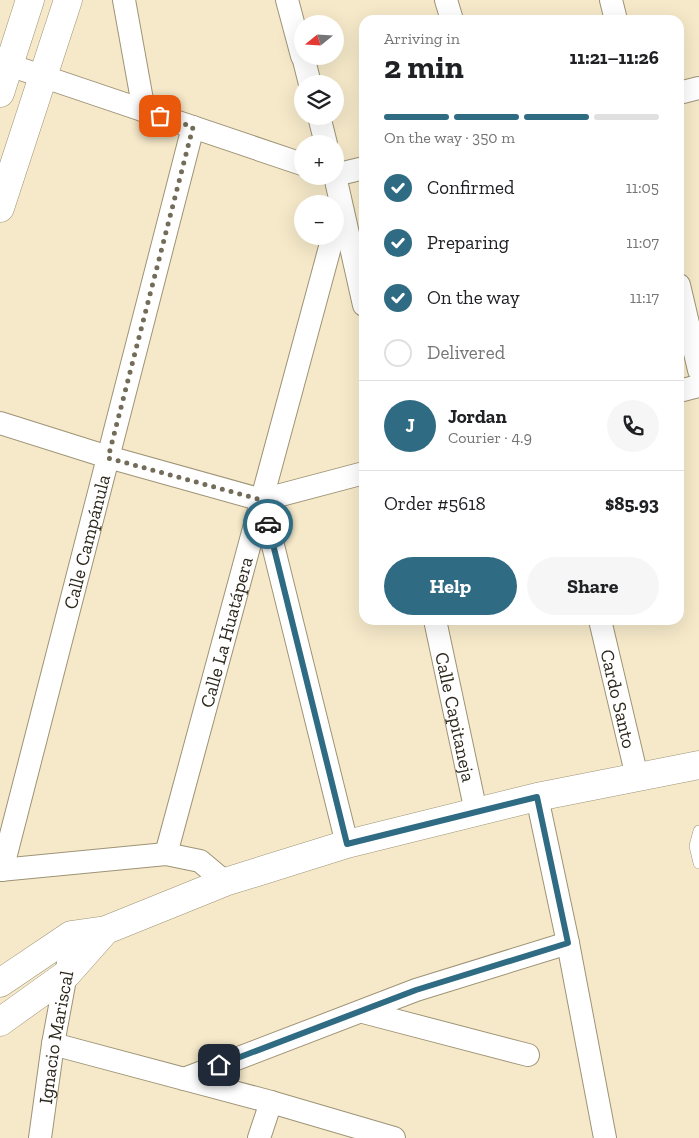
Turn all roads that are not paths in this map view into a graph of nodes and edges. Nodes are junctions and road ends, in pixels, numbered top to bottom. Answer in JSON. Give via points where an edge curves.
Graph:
{"nodes":[{"id":1,"x":30,"y":0,"type":"edge"},
{"id":2,"x":68,"y":0,"type":"edge"},
{"id":3,"x":124,"y":0,"type":"edge"},
{"id":4,"x":287,"y":0,"type":"edge"},
{"id":5,"x":446,"y":0,"type":"edge"},
{"id":6,"x":611,"y":0,"type":"edge"},
{"id":7,"x":450,"y":15,"type":"edge"},
{"id":8,"x":615,"y":15,"type":"edge"},
{"id":9,"x":294,"y":26,"type":"edge"},
{"id":10,"x":9,"y":65,"type":"junction"},
{"id":11,"x":42,"y":77,"type":"junction"},
{"id":12,"x":699,"y":88,"type":"edge"},
{"id":13,"x":684,"y":92,"type":"edge"},
{"id":14,"x":0,"y":93,"type":"edge"},
{"id":15,"x":144,"y":111,"type":"junction"},
{"id":16,"x":193,"y":127,"type":"junction"},
{"id":17,"x":294,"y":161,"type":"edge"},
{"id":18,"x":359,"y":169,"type":"edge"},
{"id":19,"x":344,"y":173,"type":"edge"},
{"id":20,"x":0,"y":208,"type":"edge"},
{"id":21,"x":344,"y":220,"type":"edge"},
{"id":22,"x":331,"y":245,"type":"edge"},
{"id":23,"x":359,"y":284,"type":"edge"},
{"id":24,"x":684,"y":306,"type":"edge"},
{"id":25,"x":699,"y":370,"type":"edge"},
{"id":26,"x":699,"y":386,"type":"edge"},
{"id":27,"x":684,"y":390,"type":"edge"},
{"id":28,"x":0,"y":423,"type":"edge"},
{"id":29,"x":108,"y":458,"type":"junction"},
{"id":30,"x":359,"y":474,"type":"edge"},
{"id":31,"x":262,"y":500,"type":"junction"},
{"id":32,"x":436,"y":625,"type":"edge"},
{"id":33,"x":601,"y":625,"type":"edge"},
{"id":34,"x":699,"y":765,"type":"edge"},
{"id":35,"x":637,"y":777,"type":"junction"},
{"id":36,"x":537,"y":797,"type":"junction"},
{"id":37,"x":476,"y":812,"type":"junction"},
{"id":38,"x":699,"y":831,"type":"edge"},
{"id":39,"x":347,"y":844,"type":"junction"},
{"id":40,"x":166,"y":854,"type":"junction"},
{"id":41,"x":699,"y":863,"type":"edge"},
{"id":42,"x":1,"y":870,"type":"edge"},
{"id":43,"x":225,"y":882,"type":"junction"},
{"id":44,"x":106,"y":930,"type":"junction"},
{"id":45,"x":71,"y":935,"type":"junction"},
{"id":46,"x":568,"y":943,"type":"junction"},
{"id":47,"x":66,"y":974,"type":"junction"},
{"id":48,"x":0,"y":983,"type":"edge"},
{"id":49,"x":363,"y":1012,"type":"junction"},
{"id":50,"x":0,"y":1022,"type":"edge"},
{"id":51,"x":53,"y":1044,"type":"junction"},
{"id":52,"x":528,"y":1055,"type":"dead end"},
{"id":53,"x":184,"y":1079,"type":"junction"},
{"id":54,"x":271,"y":1102,"type":"junction"},
{"id":55,"x":357,"y":1133,"type":"edge"},
{"id":56,"x":40,"y":1138,"type":"edge"},
{"id":57,"x":259,"y":1138,"type":"edge"},
{"id":58,"x":394,"y":1138,"type":"edge"},
{"id":59,"x":605,"y":1138,"type":"edge"}],
"edges":[{"from":1,"to":10,"type":"street"},
{"from":2,"to":11,"type":"street"},
{"from":3,"to":15,"type":"street"},
{"from":4,"to":9,"type":"street"},
{"from":5,"to":7,"type":"street"},
{"from":6,"to":8,"type":"street"},
{"from":10,"to":11,"type":"street"},
{"from":10,"to":14,"type":"street"},
{"from":11,"to":15,"type":"street"},
{"from":11,"to":20,"type":"street"},
{"from":12,"to":13,"type":"street"},
{"from":15,"to":16,"type":"street"},
{"from":16,"to":17,"type":"street"},
{"from":16,"to":29,"type":"street","name":"Calle Campánula"},
{"from":18,"to":19,"type":"street"},
{"from":21,"to":23,"type":"street"},
{"from":22,"to":31,"type":"street","name":"Calle La Huatápera"},
{"from":24,"to":25,"type":"street"},
{"from":26,"to":27,"type":"street"},
{"from":28,"to":29,"type":"street"},
{"from":29,"to":31,"type":"street"},
{"from":29,"to":42,"type":"street","name":"Calle Campánula"},
{"from":30,"to":31,"type":"street"},
{"from":31,"to":39,"type":"street"},
{"from":31,"to":40,"type":"street","name":"Calle La Huatápera"},
{"from":32,"to":37,"type":"street","name":"Calle Capitaneja"},
{"from":33,"to":35,"type":"street","name":"Cardo Santo"},
{"from":34,"to":35,"type":"street"},
{"from":35,"to":36,"type":"street"},
{"from":36,"to":37,"type":"street"},
{"from":36,"to":46,"type":"street"},
{"from":37,"to":39,"type":"street"},
{"from":38,"to":41,"type":"lane","via":[[695,846]]},
{"from":39,"to":43,"type":"street"},
{"from":40,"to":42,"type":"street"},
{"from":40,"to":43,"type":"street","via":[[200,862]]},
{"from":43,"to":44,"type":"street"},
{"from":44,"to":45,"type":"street"},
{"from":44,"to":47,"type":"street"},
{"from":45,"to":47,"type":"street","name":"Ignacio Mariscal"},
{"from":45,"to":48,"type":"street"},
{"from":46,"to":49,"type":"street","via":[[416,990]]},
{"from":46,"to":59,"type":"street"},
{"from":47,"to":50,"type":"street"},
{"from":47,"to":51,"type":"street","name":"Ignacio Mariscal"},
{"from":49,"to":52,"type":"street"},
{"from":49,"to":53,"type":"street"},
{"from":51,"to":53,"type":"street"},
{"from":51,"to":56,"type":"street","name":"Ignacio Mariscal"},
{"from":53,"to":54,"type":"street"},
{"from":54,"to":55,"type":"street"},
{"from":54,"to":57,"type":"street"},
{"from":55,"to":58,"type":"street"}]}
